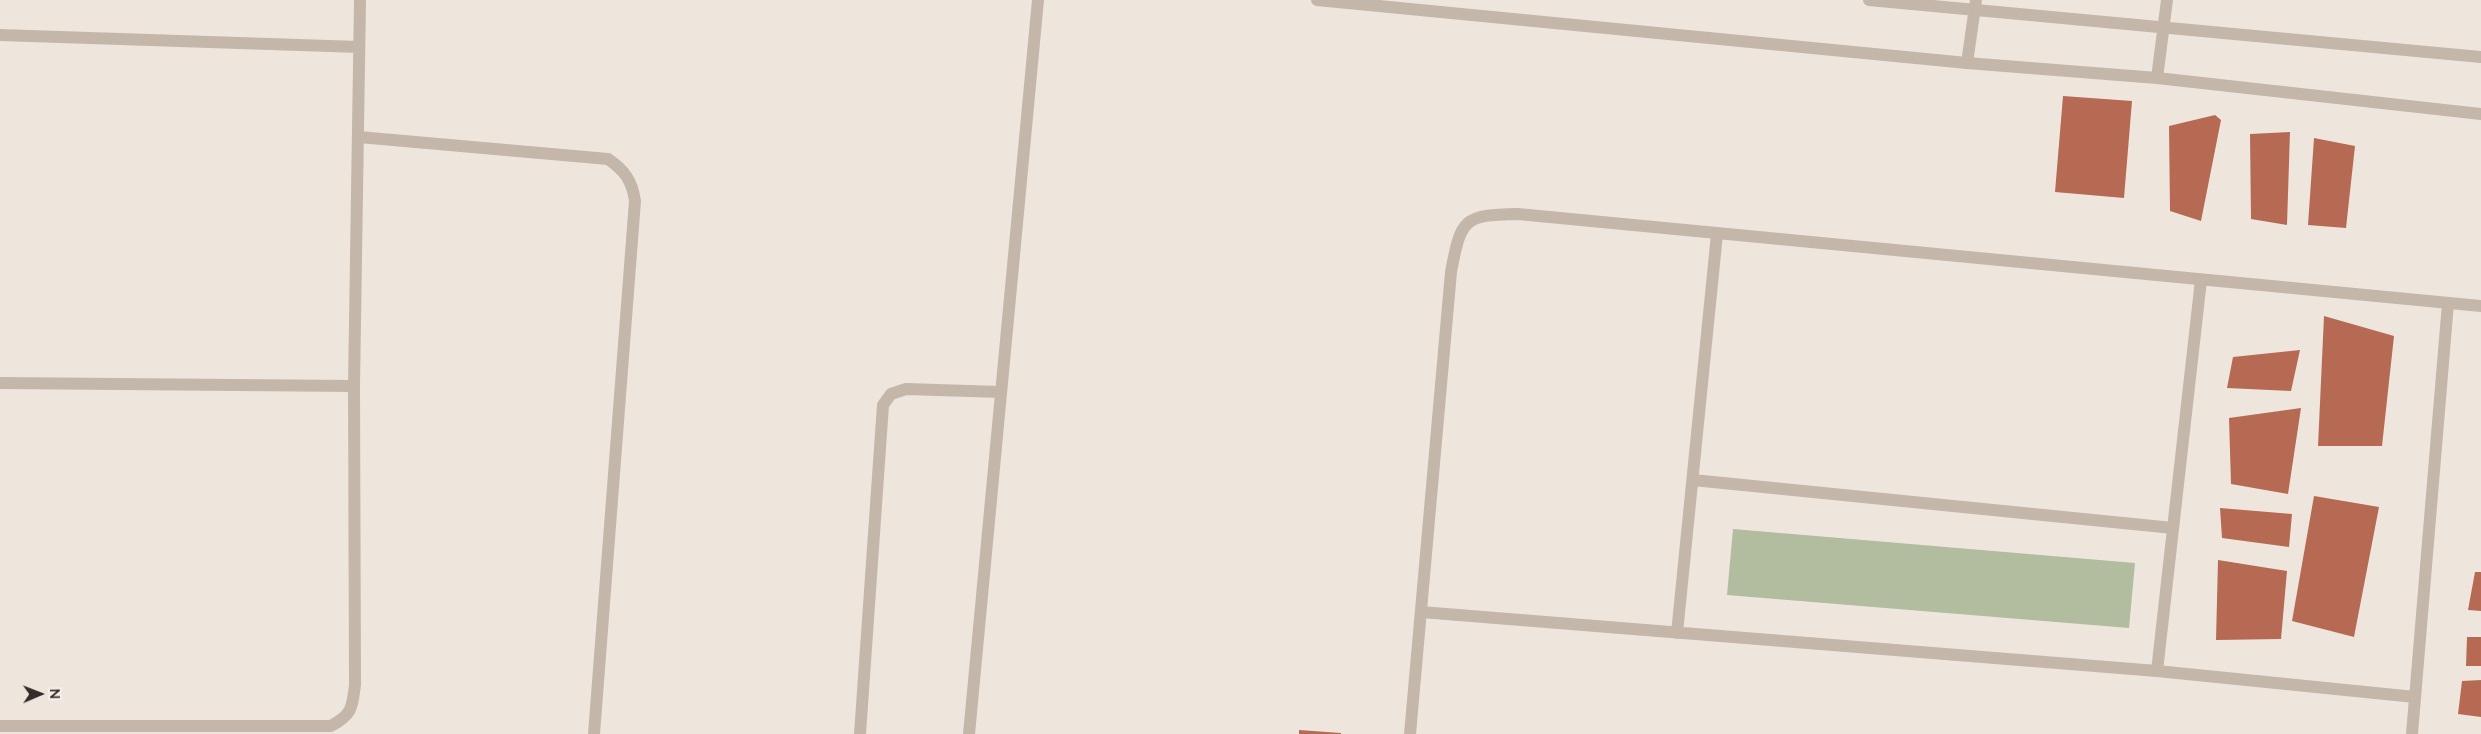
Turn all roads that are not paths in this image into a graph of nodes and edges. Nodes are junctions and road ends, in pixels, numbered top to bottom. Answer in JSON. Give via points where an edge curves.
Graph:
{"nodes":[{"id":1,"x":360,"y":0,"type":"edge"},
{"id":2,"x":1038,"y":0,"type":"edge"},
{"id":3,"x":1318,"y":0,"type":"edge"},
{"id":4,"x":1870,"y":0,"type":"edge"},
{"id":5,"x":2166,"y":0,"type":"edge"},
{"id":6,"x":1975,"y":5,"type":"edge"},
{"id":7,"x":2164,"y":29,"type":"junction"},
{"id":8,"x":0,"y":35,"type":"edge"},
{"id":9,"x":359,"y":47,"type":"junction"},
{"id":10,"x":2481,"y":57,"type":"edge"},
{"id":11,"x":1968,"y":63,"type":"junction"},
{"id":12,"x":2157,"y":78,"type":"junction"},
{"id":13,"x":2481,"y":114,"type":"edge"},
{"id":14,"x":359,"y":137,"type":"junction"},
{"id":15,"x":1717,"y":234,"type":"junction"},
{"id":16,"x":2201,"y":280,"type":"junction"},
{"id":17,"x":2448,"y":303,"type":"junction"},
{"id":18,"x":2481,"y":306,"type":"edge"},
{"id":19,"x":0,"y":383,"type":"edge"},
{"id":20,"x":354,"y":386,"type":"junction"},
{"id":21,"x":1001,"y":392,"type":"junction"},
{"id":22,"x":1692,"y":480,"type":"junction"},
{"id":23,"x":2173,"y":528,"type":"junction"},
{"id":24,"x":1421,"y":612,"type":"junction"},
{"id":25,"x":1677,"y":633,"type":"junction"},
{"id":26,"x":2157,"y":671,"type":"junction"},
{"id":27,"x":2415,"y":696,"type":"junction"},
{"id":28,"x":0,"y":726,"type":"edge"},
{"id":29,"x":240,"y":729,"type":"edge"},
{"id":30,"x":594,"y":734,"type":"edge"},
{"id":31,"x":860,"y":734,"type":"edge"},
{"id":32,"x":970,"y":734,"type":"edge"},
{"id":33,"x":1410,"y":734,"type":"edge"},
{"id":34,"x":2412,"y":734,"type":"edge"}],
"edges":[{"from":1,"to":9,"type":"street"},
{"from":2,"to":21,"type":"street"},
{"from":3,"to":11,"type":"street"},
{"from":4,"to":6,"type":"street"},
{"from":5,"to":7,"type":"street"},
{"from":6,"to":7,"type":"street"},
{"from":6,"to":11,"type":"street"},
{"from":7,"to":10,"type":"street"},
{"from":7,"to":12,"type":"street"},
{"from":8,"to":9,"type":"street"},
{"from":9,"to":14,"type":"street"},
{"from":11,"to":12,"type":"street"},
{"from":12,"to":13,"type":"street"},
{"from":14,"to":20,"type":"street"},
{"from":14,"to":30,"type":"street","via":[[608,159],[623,170],[633,186],[635,201]]},
{"from":15,"to":16,"type":"street"},
{"from":15,"to":22,"type":"street"},
{"from":15,"to":24,"type":"street","via":[[1518,214],[1486,214],[1471,219],[1462,230],[1451,272]]},
{"from":16,"to":17,"type":"street"},
{"from":16,"to":23,"type":"street"},
{"from":17,"to":18,"type":"street"},
{"from":17,"to":27,"type":"street"},
{"from":19,"to":20,"type":"street"},
{"from":20,"to":29,"type":"street","via":[[355,684],[352,706],[346,718],[332,726]]},
{"from":21,"to":31,"type":"street","via":[[906,389],[891,394],[883,405]]},
{"from":21,"to":32,"type":"street"},
{"from":22,"to":23,"type":"street"},
{"from":22,"to":25,"type":"street"},
{"from":23,"to":26,"type":"street"},
{"from":24,"to":25,"type":"street"},
{"from":24,"to":33,"type":"street"},
{"from":25,"to":26,"type":"street"},
{"from":26,"to":27,"type":"street"},
{"from":27,"to":34,"type":"street"},
{"from":28,"to":29,"type":"street"}]}
